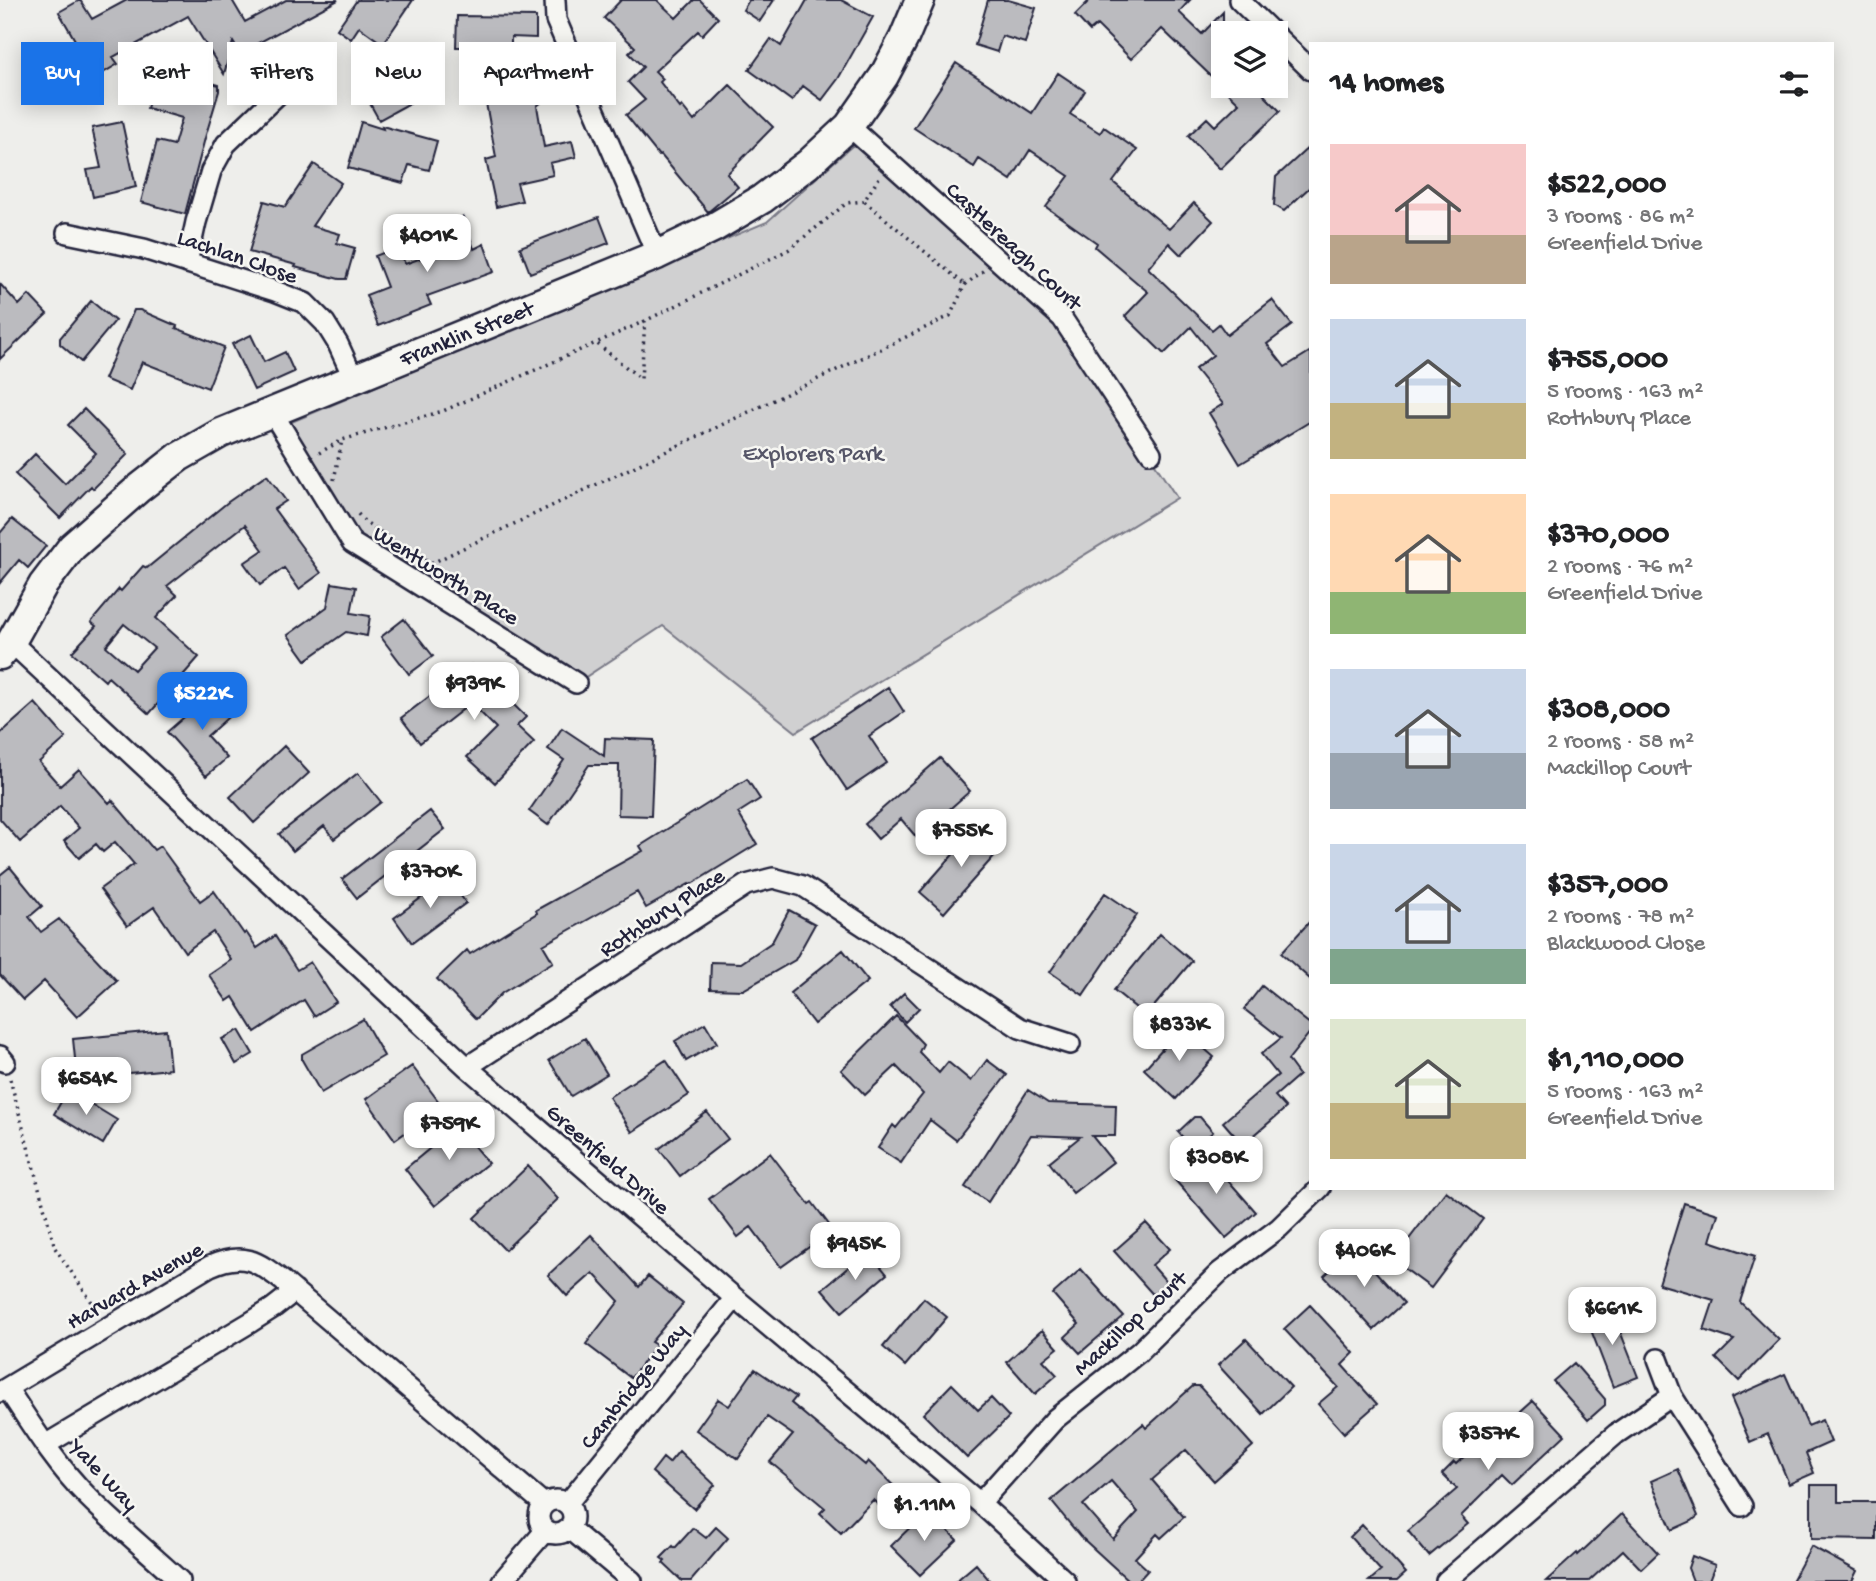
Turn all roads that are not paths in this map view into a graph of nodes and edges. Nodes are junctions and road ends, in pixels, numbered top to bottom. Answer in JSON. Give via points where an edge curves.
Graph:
{"nodes":[{"id":1,"x":555,"y":0,"type":"edge"},
{"id":2,"x":920,"y":0,"type":"edge"},
{"id":3,"x":1239,"y":0,"type":"edge"},
{"id":4,"x":1260,"y":21,"type":"edge"},
{"id":5,"x":1288,"y":48,"type":"edge"},
{"id":6,"x":1309,"y":68,"type":"edge"},
{"id":7,"x":267,"y":105,"type":"edge"},
{"id":8,"x":849,"y":126,"type":"junction"},
{"id":9,"x":67,"y":233,"type":"dead end"},
{"id":10,"x":657,"y":254,"type":"junction"},
{"id":11,"x":187,"y":263,"type":"junction"},
{"id":12,"x":354,"y":379,"type":"junction"},
{"id":13,"x":272,"y":412,"type":"junction"},
{"id":14,"x":1152,"y":453,"type":"dead end"},
{"id":15,"x":6,"y":648,"type":"edge"},
{"id":16,"x":576,"y":684,"type":"dead end"},
{"id":17,"x":1070,"y":1044,"type":"dead end"},
{"id":18,"x":467,"y":1067,"type":"junction"},
{"id":19,"x":1319,"y":1190,"type":"edge"},
{"id":20,"x":295,"y":1291,"type":"junction"},
{"id":21,"x":735,"y":1298,"type":"junction"},
{"id":22,"x":1658,"y":1359,"type":"dead end"},
{"id":23,"x":4,"y":1390,"type":"edge"},
{"id":24,"x":1672,"y":1395,"type":"junction"},
{"id":25,"x":46,"y":1445,"type":"junction"},
{"id":26,"x":980,"y":1503,"type":"junction"},
{"id":27,"x":544,"y":1504,"type":"junction"},
{"id":28,"x":567,"y":1504,"type":"junction"},
{"id":29,"x":1742,"y":1506,"type":"dead end"},
{"id":30,"x":569,"y":1528,"type":"junction"},
{"id":31,"x":545,"y":1531,"type":"junction"},
{"id":32,"x":180,"y":1581,"type":"edge"},
{"id":33,"x":502,"y":1581,"type":"edge"},
{"id":34,"x":632,"y":1581,"type":"edge"},
{"id":35,"x":1065,"y":1581,"type":"edge"},
{"id":36,"x":1446,"y":1581,"type":"edge"}],
"edges":[{"from":1,"to":10,"type":"street","via":[[556,20]]},
{"from":2,"to":8,"type":"street","name":"Franklin Street","via":[[884,76]]},
{"from":3,"to":4,"type":"street"},
{"from":5,"to":6,"type":"street"},
{"from":7,"to":11,"type":"street","via":[[226,144],[211,171]]},
{"from":8,"to":10,"type":"street","name":"Franklin Street","via":[[762,200]]},
{"from":8,"to":14,"type":"street","name":"Castlereagh Court","via":[[1062,318]]},
{"from":9,"to":11,"type":"street","name":"Lachlan Close"},
{"from":10,"to":12,"type":"street","name":"Franklin Street"},
{"from":11,"to":12,"type":"street","name":"Lachlan Close","via":[[304,303],[325,323]]},
{"from":12,"to":13,"type":"street","name":"Franklin Street"},
{"from":13,"to":15,"type":"street","name":"Franklin Street","via":[[179,457],[72,547],[43,584]]},
{"from":13,"to":16,"type":"street","name":"Wentworth Place","via":[[352,543]]},
{"from":15,"to":18,"type":"street","name":"Greenfield Drive"},
{"from":17,"to":18,"type":"street","name":"Rothbury Place","via":[[1020,1028],[803,886],[773,878],[746,885]]},
{"from":18,"to":21,"type":"street","name":"Greenfield Drive"},
{"from":19,"to":26,"type":"street","name":"Mackillop Court","via":[[1279,1228],[1220,1272],[1139,1352],[1055,1419]]},
{"from":20,"to":23,"type":"street","name":"Harvard Avenue","via":[[254,1262],[232,1258],[210,1266]]},
{"from":20,"to":25,"type":"street"},
{"from":20,"to":27,"type":"street","name":"Harvard Avenue"},
{"from":21,"to":26,"type":"street","name":"Greenfield Drive"},
{"from":21,"to":28,"type":"street","name":"Cambridge Way"},
{"from":22,"to":24,"type":"street"},
{"from":23,"to":25,"type":"street","name":"Yale Way"},
{"from":24,"to":29,"type":"street"},
{"from":24,"to":36,"type":"street","via":[[1616,1434]]},
{"from":25,"to":32,"type":"street","name":"Yale Way","via":[[87,1496]]},
{"from":26,"to":35,"type":"street","name":"Greenfield Drive"},
{"from":27,"to":28,"type":"street","via":[[555,1500]]},
{"from":27,"to":31,"type":"street","via":[[538,1515]]},
{"from":28,"to":30,"type":"street","via":[[573,1513]]},
{"from":30,"to":31,"type":"street","via":[[555,1535]]},
{"from":30,"to":34,"type":"street"},
{"from":31,"to":33,"type":"street"}]}
